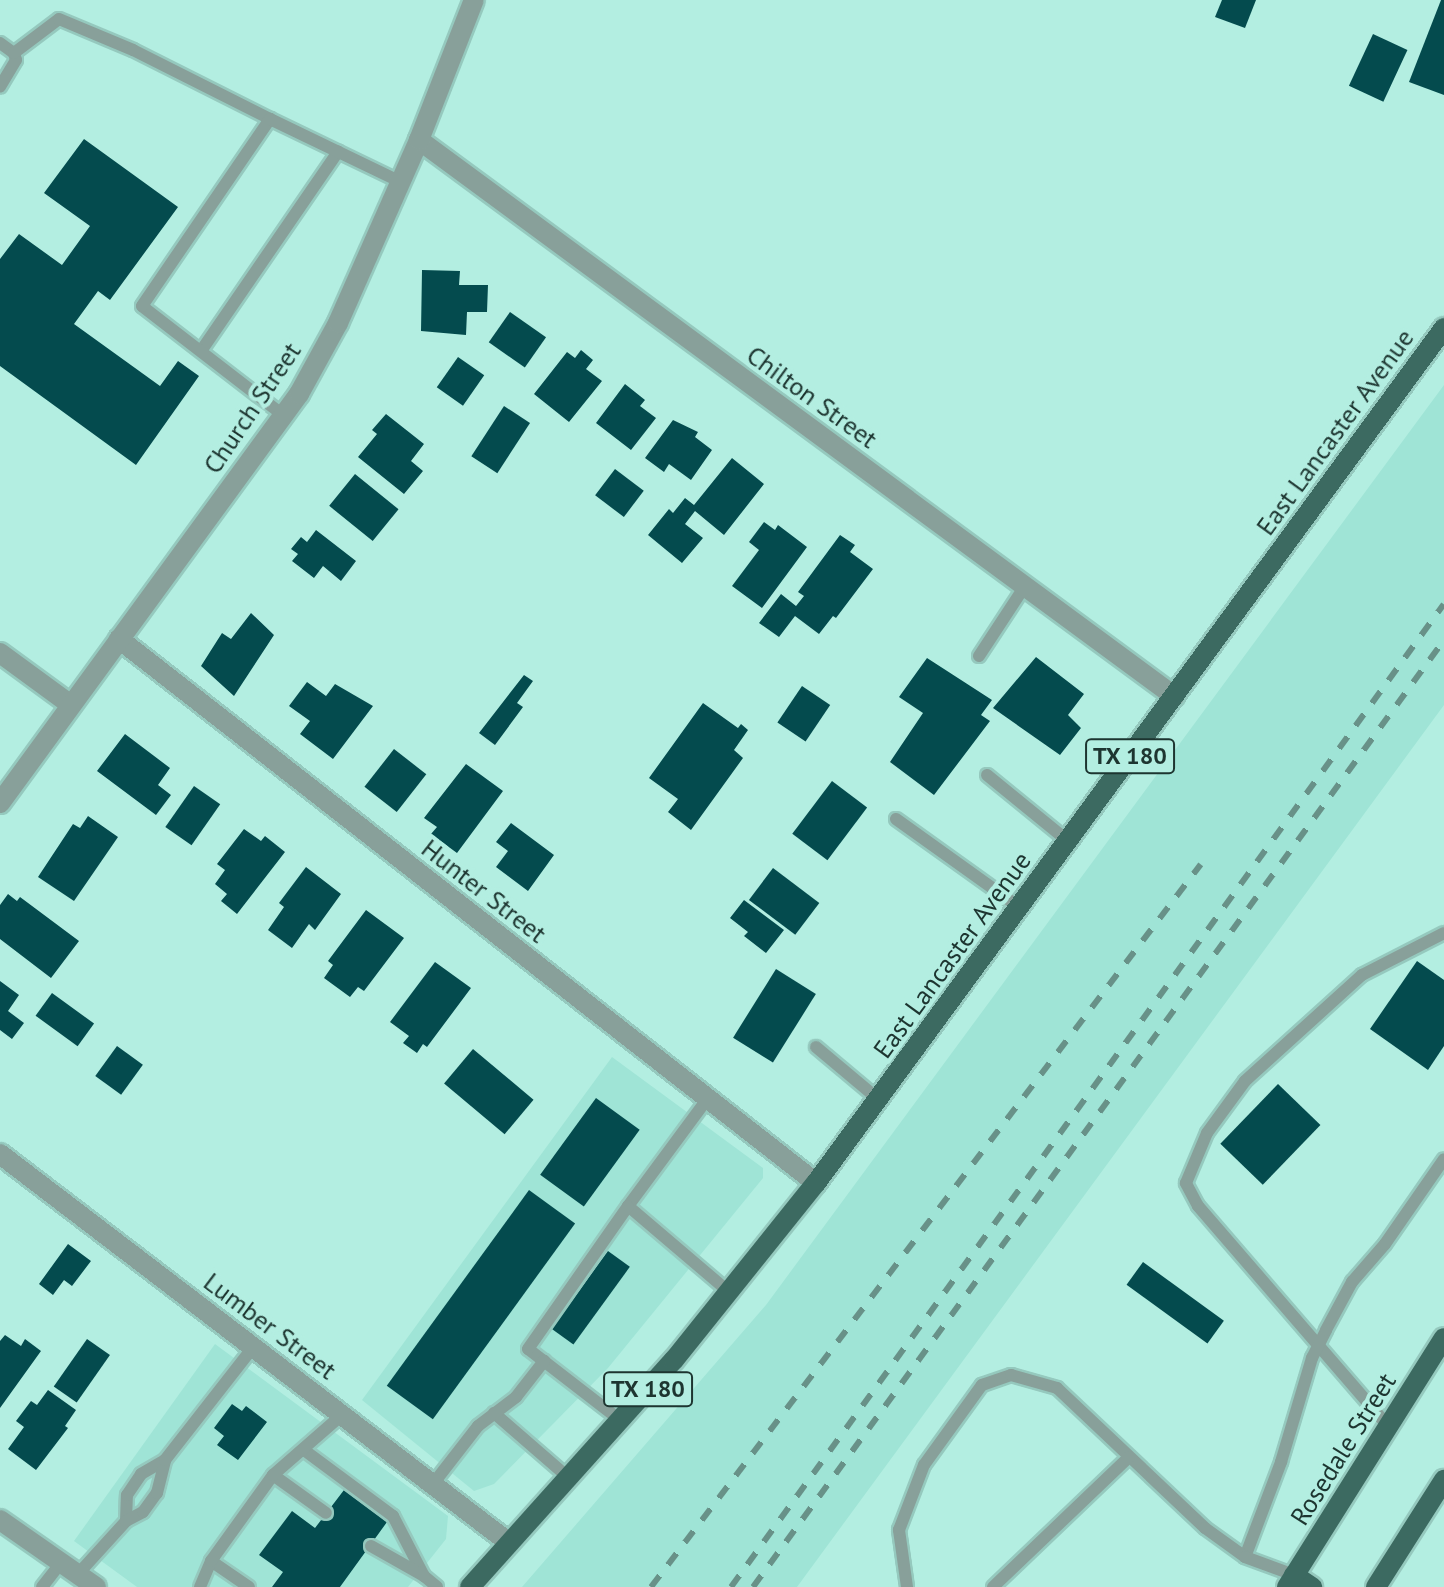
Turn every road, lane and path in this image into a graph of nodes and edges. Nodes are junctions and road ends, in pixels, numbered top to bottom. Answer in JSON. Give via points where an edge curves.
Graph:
{"nodes":[{"id":1,"x":474,"y":0,"type":"edge"},
{"id":2,"x":0,"y":43,"type":"edge"},
{"id":3,"x":14,"y":53,"type":"junction"},
{"id":4,"x":0,"y":87,"type":"edge"},
{"id":5,"x":270,"y":119,"type":"junction"},
{"id":6,"x":419,"y":140,"type":"junction"},
{"id":7,"x":338,"y":152,"type":"junction"},
{"id":8,"x":401,"y":182,"type":"junction"},
{"id":9,"x":1444,"y":328,"type":"edge"},
{"id":10,"x":201,"y":351,"type":"junction"},
{"id":11,"x":283,"y":415,"type":"junction"},
{"id":12,"x":1025,"y":586,"type":"junction"},
{"id":13,"x":119,"y":639,"type":"junction"},
{"id":14,"x":0,"y":653,"type":"edge"},
{"id":15,"x":979,"y":656,"type":"dead end"},
{"id":16,"x":1174,"y":696,"type":"junction"},
{"id":17,"x":71,"y":705,"type":"junction"},
{"id":18,"x":987,"y":775,"type":"dead end"},
{"id":19,"x":0,"y":803,"type":"edge"},
{"id":20,"x":896,"y":819,"type":"dead end"},
{"id":21,"x":1068,"y":841,"type":"junction"},
{"id":22,"x":1019,"y":907,"type":"junction"},
{"id":23,"x":1444,"y":933,"type":"edge"},
{"id":24,"x":816,"y":1047,"type":"dead end"},
{"id":25,"x":708,"y":1098,"type":"junction"},
{"id":26,"x":878,"y":1099,"type":"junction"},
{"id":27,"x":0,"y":1154,"type":"edge"},
{"id":28,"x":1444,"y":1159,"type":"edge"},
{"id":29,"x":816,"y":1183,"type":"junction"},
{"id":30,"x":628,"y":1206,"type":"junction"},
{"id":31,"x":729,"y":1292,"type":"junction"},
{"id":32,"x":1444,"y":1338,"type":"edge"},
{"id":33,"x":254,"y":1346,"type":"junction"},
{"id":34,"x":1319,"y":1346,"type":"junction"},
{"id":35,"x":544,"y":1361,"type":"junction"},
{"id":36,"x":494,"y":1413,"type":"junction"},
{"id":37,"x":343,"y":1414,"type":"junction"},
{"id":38,"x":620,"y":1420,"type":"junction"},
{"id":39,"x":1388,"y":1426,"type":"junction"},
{"id":40,"x":304,"y":1450,"type":"junction"},
{"id":41,"x":1129,"y":1457,"type":"junction"},
{"id":42,"x":165,"y":1460,"type":"junction"},
{"id":43,"x":273,"y":1475,"type":"junction"},
{"id":44,"x":568,"y":1477,"type":"junction"},
{"id":45,"x":1444,"y":1480,"type":"edge"},
{"id":46,"x":433,"y":1484,"type":"junction"},
{"id":47,"x":326,"y":1513,"type":"dead end"},
{"id":48,"x":0,"y":1520,"type":"edge"},
{"id":49,"x":126,"y":1521,"type":"junction"},
{"id":50,"x":508,"y":1542,"type":"junction"},
{"id":51,"x":371,"y":1546,"type":"dead end"},
{"id":52,"x":1245,"y":1557,"type":"junction"},
{"id":53,"x":211,"y":1561,"type":"junction"},
{"id":54,"x":69,"y":1568,"type":"junction"},
{"id":55,"x":424,"y":1576,"type":"junction"},
{"id":56,"x":1290,"y":1581,"type":"edge"},
{"id":57,"x":42,"y":1587,"type":"edge"},
{"id":58,"x":96,"y":1587,"type":"edge"},
{"id":59,"x":200,"y":1587,"type":"edge"},
{"id":60,"x":249,"y":1587,"type":"edge"},
{"id":61,"x":437,"y":1587,"type":"edge"},
{"id":62,"x":470,"y":1587,"type":"edge"},
{"id":63,"x":907,"y":1587,"type":"edge"},
{"id":64,"x":993,"y":1587,"type":"edge"},
{"id":65,"x":1312,"y":1587,"type":"edge"},
{"id":66,"x":1376,"y":1587,"type":"edge"}],
"edges":[{"from":1,"to":6,"type":"street","name":"Church Street"},
{"from":2,"to":3,"type":"lane"},
{"from":3,"to":4,"type":"lane","via":[[14,68]]},
{"from":3,"to":5,"type":"lane","via":[[59,19]]},
{"from":5,"to":7,"type":"lane"},
{"from":5,"to":10,"type":"lane","via":[[142,306]]},
{"from":6,"to":8,"type":"street","name":"Church Street"},
{"from":6,"to":12,"type":"street","name":"Chilton Street"},
{"from":7,"to":8,"type":"lane"},
{"from":7,"to":10,"type":"lane"},
{"from":8,"to":11,"type":"street","name":"Church Street","via":[[338,323]]},
{"from":9,"to":16,"type":"main road","name":"East Lancaster Avenue","number":"TX 180"},
{"from":10,"to":11,"type":"lane"},
{"from":11,"to":13,"type":"street","name":"Church Street"},
{"from":12,"to":15,"type":"lane"},
{"from":12,"to":16,"type":"street","name":"Chilton Street"},
{"from":13,"to":17,"type":"street","name":"Church Street"},
{"from":13,"to":25,"type":"street","name":"Hunter Street"},
{"from":14,"to":17,"type":"street"},
{"from":16,"to":21,"type":"main road","name":"East Lancaster Avenue","number":"TX 180"},
{"from":17,"to":19,"type":"street","name":"Church Street"},
{"from":18,"to":21,"type":"lane"},
{"from":20,"to":22,"type":"lane"},
{"from":21,"to":22,"type":"main road","name":"East Lancaster Avenue","number":"TX 180"},
{"from":22,"to":26,"type":"main road","name":"East Lancaster Avenue","number":"TX 180"},
{"from":23,"to":34,"type":"lane","via":[[1362,975],[1245,1081],[1207,1133],[1186,1183],[1198,1206]]},
{"from":24,"to":26,"type":"lane"},
{"from":25,"to":29,"type":"street","name":"Hunter Street"},
{"from":25,"to":30,"type":"lane"},
{"from":26,"to":29,"type":"main road","name":"East Lancaster Avenue","number":"TX 180"},
{"from":27,"to":33,"type":"street","name":"Lumber Street"},
{"from":28,"to":34,"type":"lane","via":[[1352,1282]]},
{"from":29,"to":31,"type":"main road","name":"East Lancaster Avenue","number":"TX 180"},
{"from":30,"to":31,"type":"lane"},
{"from":30,"to":35,"type":"lane","via":[[528,1349]]},
{"from":31,"to":38,"type":"main road","name":"East Lancaster Avenue","number":"TX 180"},
{"from":32,"to":39,"type":"main road","name":"Rosedale Street"},
{"from":33,"to":37,"type":"street","name":"Lumber Street"},
{"from":33,"to":42,"type":"lane"},
{"from":34,"to":39,"type":"lane"},
{"from":34,"to":52,"type":"lane"},
{"from":35,"to":36,"type":"lane","via":[[516,1397]]},
{"from":35,"to":38,"type":"lane"},
{"from":36,"to":44,"type":"lane"},
{"from":36,"to":46,"type":"lane"},
{"from":37,"to":40,"type":"lane"},
{"from":37,"to":46,"type":"street","name":"Lumber Street"},
{"from":38,"to":44,"type":"main road","name":"East Lancaster Avenue","number":"TX 180"},
{"from":39,"to":56,"type":"main road","name":"Rosedale Street"},
{"from":40,"to":43,"type":"lane"},
{"from":40,"to":55,"type":"lane","via":[[393,1516]]},
{"from":41,"to":52,"type":"lane","via":[[1205,1528]]},
{"from":41,"to":63,"type":"lane","via":[[1057,1388],[1011,1375],[982,1385],[924,1465],[899,1530]]},
{"from":41,"to":64,"type":"lane"},
{"from":42,"to":49,"type":"lane","via":[[157,1493],[143,1512]]},
{"from":42,"to":49,"type":"lane","via":[[141,1474],[127,1495]]},
{"from":43,"to":47,"type":"lane"},
{"from":43,"to":53,"type":"lane"},
{"from":44,"to":50,"type":"main road","name":"East Lancaster Avenue","number":"TX 180"},
{"from":45,"to":66,"type":"main road"},
{"from":46,"to":50,"type":"street","name":"Lumber Street"},
{"from":48,"to":54,"type":"street"},
{"from":49,"to":54,"type":"lane"},
{"from":50,"to":62,"type":"main road","name":"East Lancaster Avenue","number":"TX 180"},
{"from":51,"to":55,"type":"lane"},
{"from":52,"to":56,"type":"lane"},
{"from":53,"to":59,"type":"lane"},
{"from":53,"to":60,"type":"lane"},
{"from":54,"to":57,"type":"lane"},
{"from":54,"to":58,"type":"street"},
{"from":55,"to":61,"type":"lane"},
{"from":56,"to":65,"type":"main road"}]}
